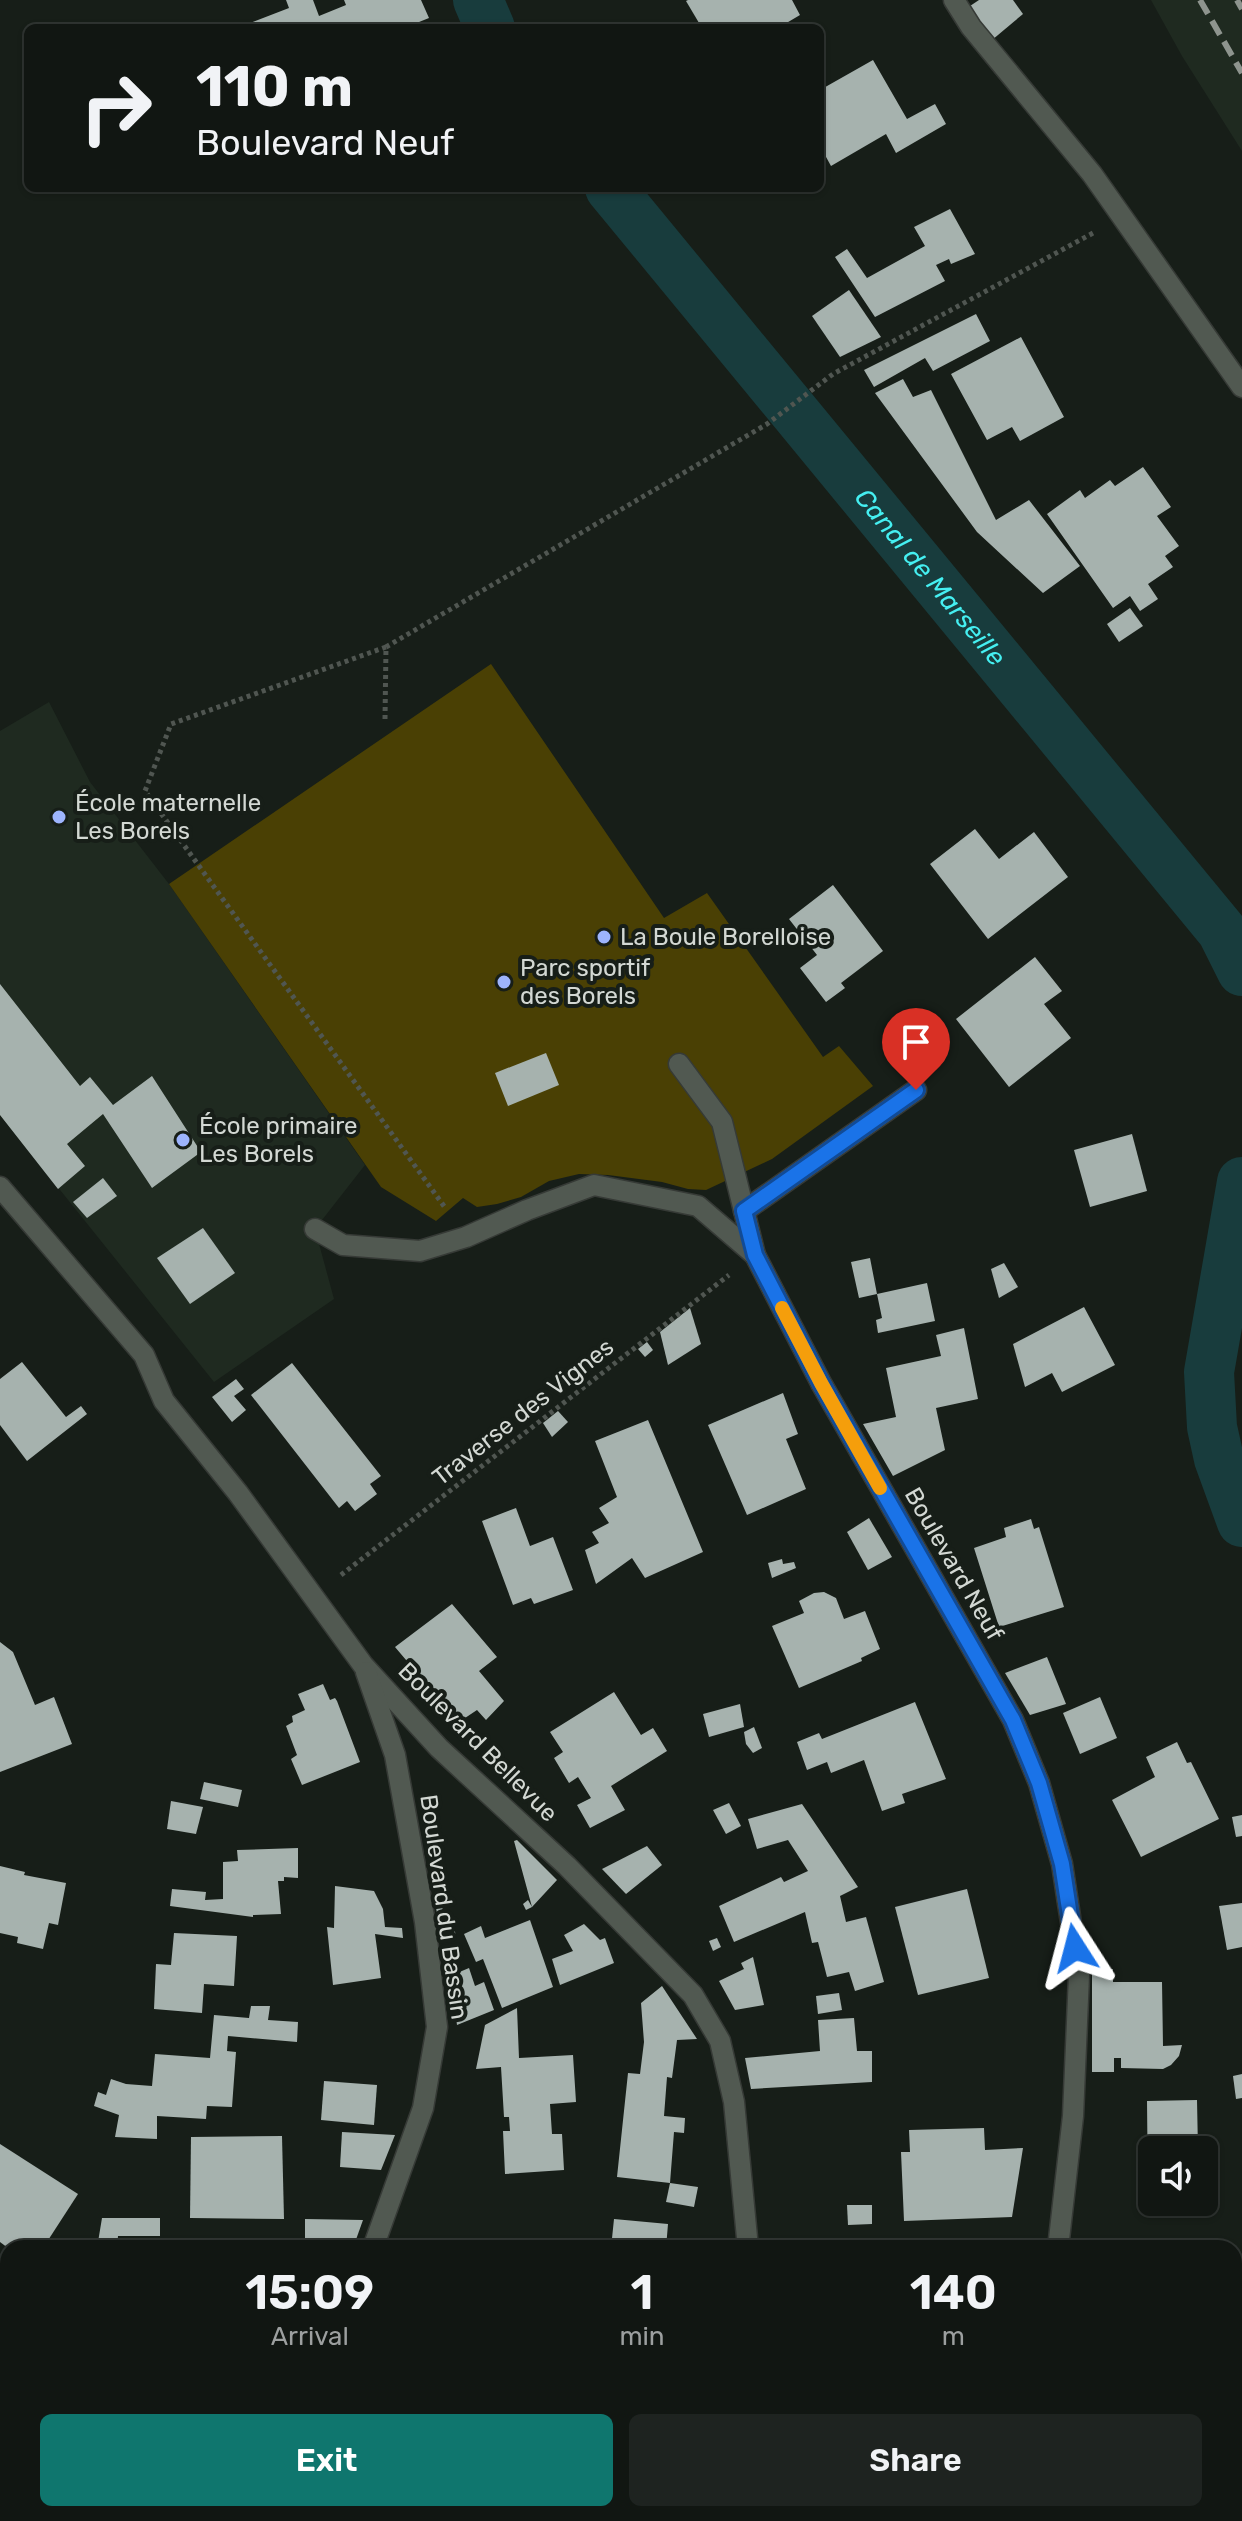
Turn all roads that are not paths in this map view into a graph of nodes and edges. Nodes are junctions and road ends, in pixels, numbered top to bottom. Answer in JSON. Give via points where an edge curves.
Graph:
{"nodes":[{"id":1,"x":954,"y":0,"type":"edge"},
{"id":2,"x":1242,"y":387,"type":"edge"},
{"id":3,"x":679,"y":1064,"type":"dead end"},
{"id":4,"x":916,"y":1090,"type":"dead end"},
{"id":5,"x":0,"y":1187,"type":"edge"},
{"id":6,"x":744,"y":1211,"type":"junction"},
{"id":7,"x":315,"y":1229,"type":"dead end"},
{"id":8,"x":755,"y":1255,"type":"junction"},
{"id":9,"x":363,"y":1665,"type":"junction"},
{"id":10,"x":376,"y":2240,"type":"edge"},
{"id":11,"x":747,"y":2240,"type":"edge"},
{"id":12,"x":1059,"y":2240,"type":"edge"}],
"edges":[{"from":1,"to":2,"type":"street","via":[[1092,174]]},
{"from":3,"to":6,"type":"street","name":"Boulevard Neuf","via":[[722,1122]]},
{"from":4,"to":6,"type":"street"},
{"from":5,"to":9,"type":"street","name":"Boulevard Bellevue","via":[[144,1355],[164,1401]]},
{"from":6,"to":8,"type":"street","name":"Boulevard Neuf"},
{"from":7,"to":8,"type":"street","name":"Boulevard Neuf","via":[[343,1245],[420,1251],[594,1185],[698,1206]]},
{"from":8,"to":12,"type":"street","name":"Boulevard Neuf","via":[[821,1383],[1013,1720],[1039,1783],[1062,1864],[1079,1975],[1073,2116]]},
{"from":9,"to":10,"type":"street","name":"Boulevard du Bassin","via":[[395,1755],[425,1922],[437,2027],[423,2108]]},
{"from":9,"to":11,"type":"street","name":"Boulevard Bellevue","via":[[439,1748],[567,1866],[693,1995],[720,2041],[734,2102]]}]}
